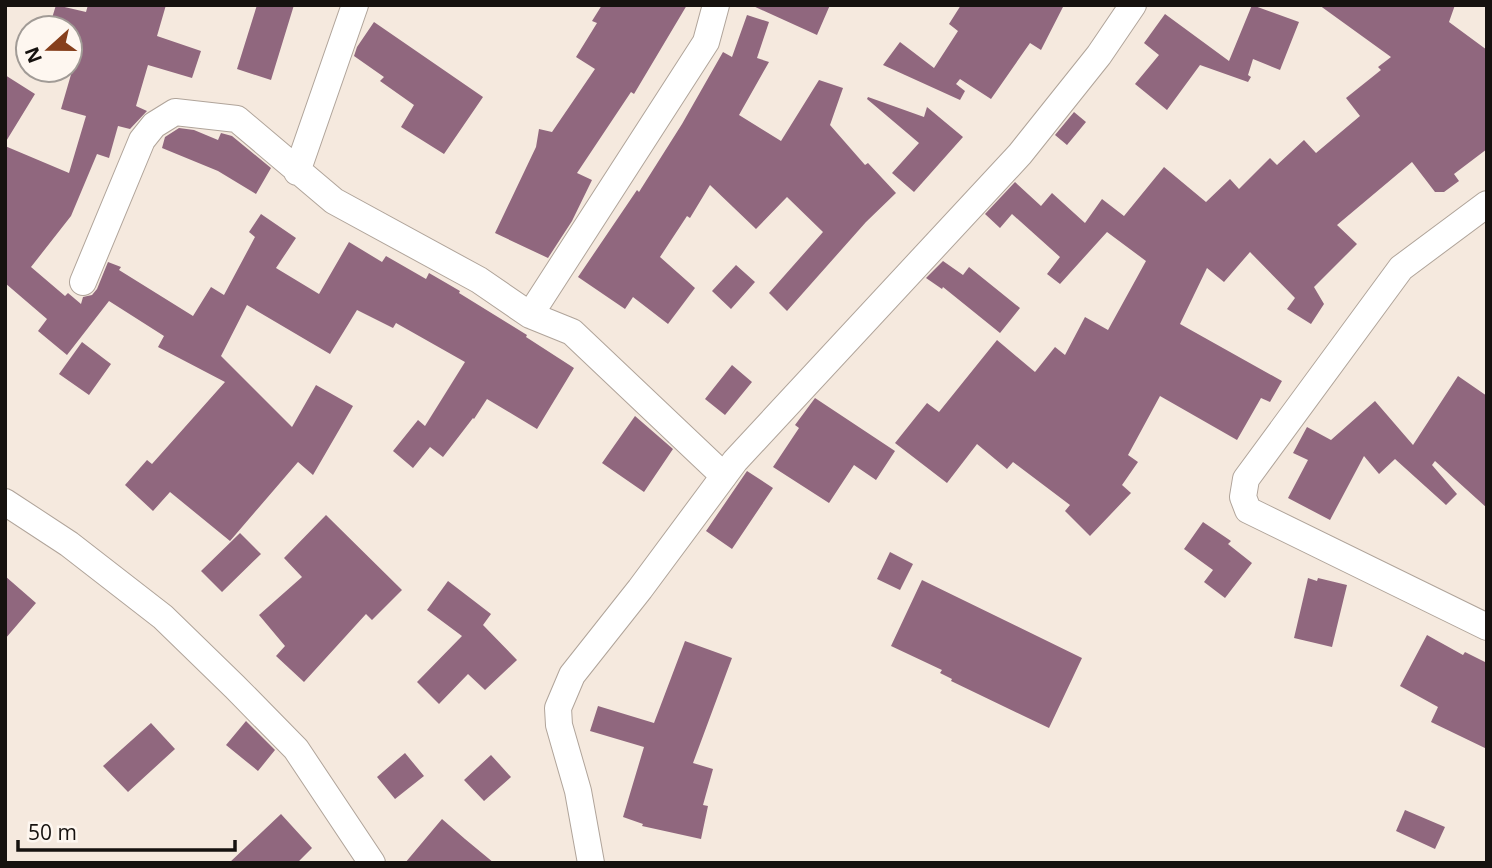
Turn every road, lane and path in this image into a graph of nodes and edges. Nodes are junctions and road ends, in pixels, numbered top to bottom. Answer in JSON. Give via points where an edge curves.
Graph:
{"nodes":[{"id":1,"x":355,"y":5,"type":"edge"},
{"id":2,"x":716,"y":5,"type":"edge"},
{"id":3,"x":1133,"y":5,"type":"edge"},
{"id":4,"x":297,"y":172,"type":"junction"},
{"id":5,"x":1487,"y":204,"type":"edge"},
{"id":6,"x":83,"y":282,"type":"dead end"},
{"id":7,"x":530,"y":315,"type":"junction"},
{"id":8,"x":721,"y":465,"type":"junction"},
{"id":9,"x":5,"y":502,"type":"edge"},
{"id":10,"x":1487,"y":628,"type":"edge"},
{"id":11,"x":372,"y":863,"type":"edge"},
{"id":12,"x":591,"y":863,"type":"edge"}],
"edges":[{"from":1,"to":4,"type":"street"},
{"from":2,"to":7,"type":"street","via":[[706,42]]},
{"from":3,"to":8,"type":"street","via":[[1020,154]]},
{"from":4,"to":6,"type":"street","via":[[237,119],[175,112],[154,125],[142,140]]},
{"from":4,"to":7,"type":"street","via":[[334,201],[479,279]]},
{"from":5,"to":10,"type":"street","via":[[1401,268],[1246,479],[1243,497],[1248,510]]},
{"from":7,"to":8,"type":"street","via":[[572,331]]},
{"from":8,"to":12,"type":"street","via":[[640,589],[572,675],[558,708]]},
{"from":9,"to":11,"type":"street","via":[[69,544],[163,617],[235,687],[296,749]]}]}
